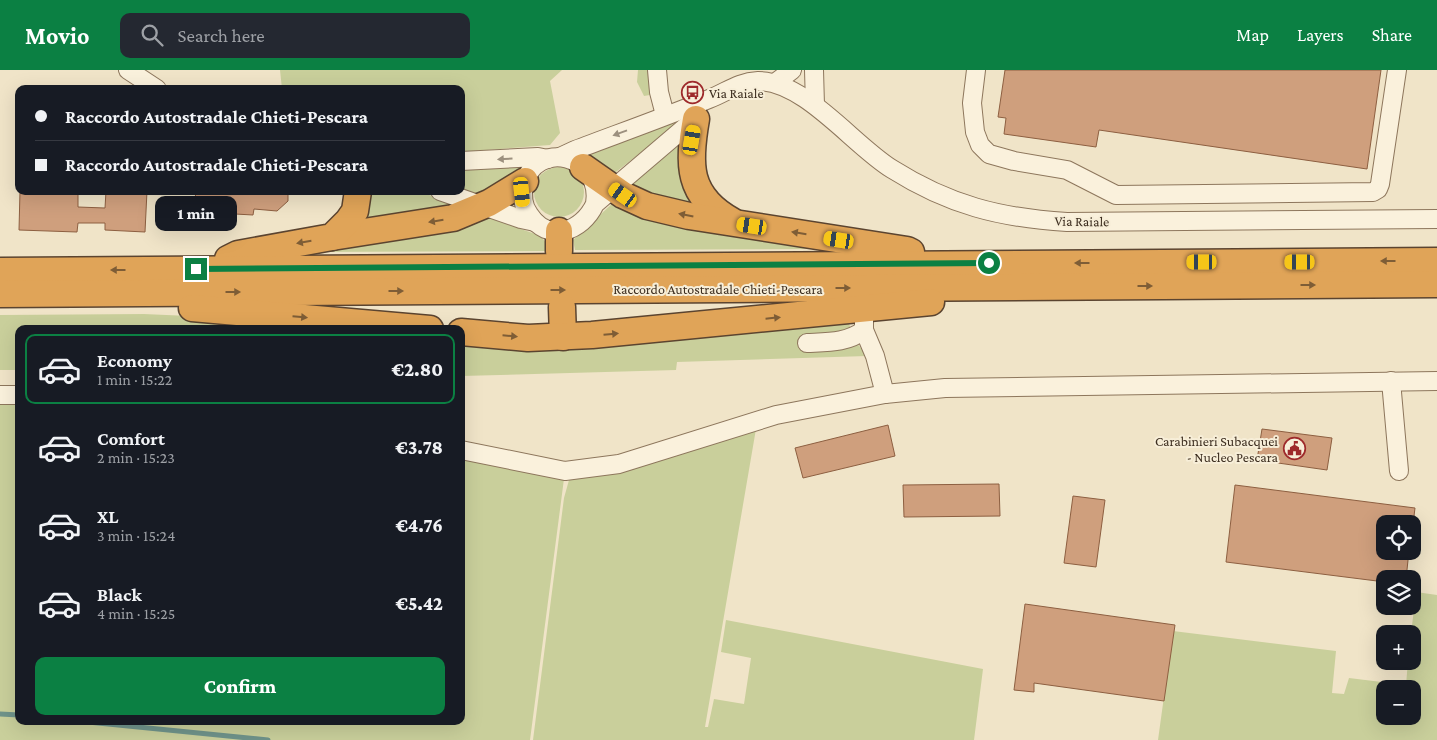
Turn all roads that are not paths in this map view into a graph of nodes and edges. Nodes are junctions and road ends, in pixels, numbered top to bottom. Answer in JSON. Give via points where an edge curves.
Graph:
{"nodes":[{"id":1,"x":128,"y":70,"type":"edge"},
{"id":2,"x":657,"y":70,"type":"edge"},
{"id":3,"x":748,"y":70,"type":"edge"},
{"id":4,"x":792,"y":70,"type":"edge"},
{"id":5,"x":814,"y":70,"type":"edge"},
{"id":6,"x":976,"y":70,"type":"edge"},
{"id":7,"x":1397,"y":70,"type":"edge"},
{"id":8,"x":776,"y":76,"type":"edge"},
{"id":9,"x":151,"y":85,"type":"edge"},
{"id":10,"x":815,"y":105,"type":"junction"},
{"id":11,"x":704,"y":109,"type":"junction"},
{"id":12,"x":665,"y":115,"type":"junction"},
{"id":13,"x":465,"y":161,"type":"edge"},
{"id":14,"x":564,"y":161,"type":"junction"},
{"id":15,"x":525,"y":181,"type":"junction"},
{"id":16,"x":357,"y":195,"type":"edge"},
{"id":17,"x":451,"y":195,"type":"edge"},
{"id":18,"x":604,"y":196,"type":"junction"},
{"id":19,"x":482,"y":206,"type":"junction"},
{"id":20,"x":1437,"y":219,"type":"edge"},
{"id":21,"x":735,"y":223,"type":"junction"},
{"id":22,"x":551,"y":235,"type":"junction"},
{"id":23,"x":332,"y":237,"type":"junction"},
{"id":24,"x":1437,"y":261,"type":"edge"},
{"id":25,"x":931,"y":264,"type":"junction"},
{"id":26,"x":210,"y":268,"type":"junction"},
{"id":27,"x":0,"y":271,"type":"edge"},
{"id":28,"x":1437,"y":284,"type":"edge"},
{"id":29,"x":1097,"y":286,"type":"junction"},
{"id":30,"x":27,"y":293,"type":"junction"},
{"id":31,"x":0,"y":294,"type":"edge"},
{"id":32,"x":562,"y":307,"type":"dead end"},
{"id":33,"x":864,"y":320,"type":"junction"},
{"id":34,"x":384,"y":325,"type":"edge"},
{"id":35,"x":465,"y":332,"type":"edge"},
{"id":36,"x":563,"y":337,"type":"junction"},
{"id":37,"x":808,"y":343,"type":"dead end"},
{"id":38,"x":1391,"y":381,"type":"junction"},
{"id":39,"x":1437,"y":381,"type":"edge"},
{"id":40,"x":884,"y":394,"type":"junction"},
{"id":41,"x":15,"y":395,"type":"edge"},
{"id":42,"x":0,"y":396,"type":"edge"},
{"id":43,"x":465,"y":451,"type":"edge"},
{"id":44,"x":1399,"y":471,"type":"dead end"}],
"edges":[{"from":1,"to":9,"type":"street"},
{"from":2,"to":12,"type":"street"},
{"from":3,"to":11,"type":"street"},
{"from":4,"to":8,"type":"street"},
{"from":5,"to":10,"type":"street"},
{"from":6,"to":7,"type":"street","via":[[972,103],[974,132],[989,154],[1067,170],[1116,195],[1373,192],[1380,184]]},
{"from":8,"to":10,"type":"street","name":"Via Raiale"},
{"from":8,"to":11,"type":"street","name":"Via Raiale","via":[[742,83]]},
{"from":10,"to":20,"type":"street","name":"Via Raiale","via":[[862,148],[911,180],[953,201],[1010,217],[1066,222]]},
{"from":11,"to":12,"type":"street","name":"Via Raiale"},
{"from":11,"to":18,"type":"street","name":"Via Raiale"},
{"from":11,"to":21,"type":"highway","via":[[691,154],[695,182],[710,206]]},
{"from":12,"to":14,"type":"street","name":"Via Raiale","one_way":true,"via":[[575,150]]},
{"from":14,"to":13,"type":"street","name":"Via Raiale","one_way":true,"via":[[538,157]]},
{"from":14,"to":15,"type":"street","via":[[538,164]]},
{"from":14,"to":18,"type":"highway"},
{"from":15,"to":19,"type":"highway"},
{"from":15,"to":22,"type":"street","via":[[522,192],[528,213]]},
{"from":16,"to":23,"type":"highway","via":[[355,211]]},
{"from":17,"to":19,"type":"street"},
{"from":21,"to":18,"type":"highway","one_way":true},
{"from":18,"to":22,"type":"street","via":[[582,224]]},
{"from":19,"to":22,"type":"street"},
{"from":19,"to":23,"type":"highway","one_way":true,"via":[[453,218]]},
{"from":25,"to":21,"type":"highway","one_way":true,"via":[[907,250]]},
{"from":23,"to":26,"type":"highway","one_way":true,"via":[[238,254]]},
{"from":24,"to":25,"type":"highway","name":"Raccordo Autostradale Chieti-Pescara","one_way":true},
{"from":25,"to":26,"type":"highway","name":"Raccordo Autostradale Chieti-Pescara"},
{"from":26,"to":27,"type":"highway","name":"Raccordo Autostradale Chieti-Pescara","one_way":true},
{"from":29,"to":28,"type":"highway","name":"Raccordo Autostradale Chieti-Pescara","one_way":true},
{"from":30,"to":29,"type":"highway","name":"Raccordo Autostradale Chieti-Pescara","one_way":true},
{"from":29,"to":33,"type":"highway","via":[[1060,299],[928,302]]},
{"from":30,"to":31,"type":"highway","name":"Raccordo Autostradale Chieti-Pescara"},
{"from":30,"to":34,"type":"highway","one_way":true,"via":[[60,307],[177,307]]},
{"from":32,"to":36,"type":"highway"},
{"from":36,"to":33,"type":"highway","one_way":true,"via":[[676,328]]},
{"from":33,"to":37,"type":"street","via":[[855,337],[836,342]]},
{"from":33,"to":40,"type":"street"},
{"from":35,"to":36,"type":"highway","one_way":true,"via":[[528,338]]},
{"from":38,"to":39,"type":"street"},
{"from":38,"to":40,"type":"street","via":[[946,388]]},
{"from":38,"to":44,"type":"street"},
{"from":40,"to":43,"type":"street","via":[[776,415],[619,464],[592,468],[565,471]]},
{"from":41,"to":42,"type":"street"}]}
